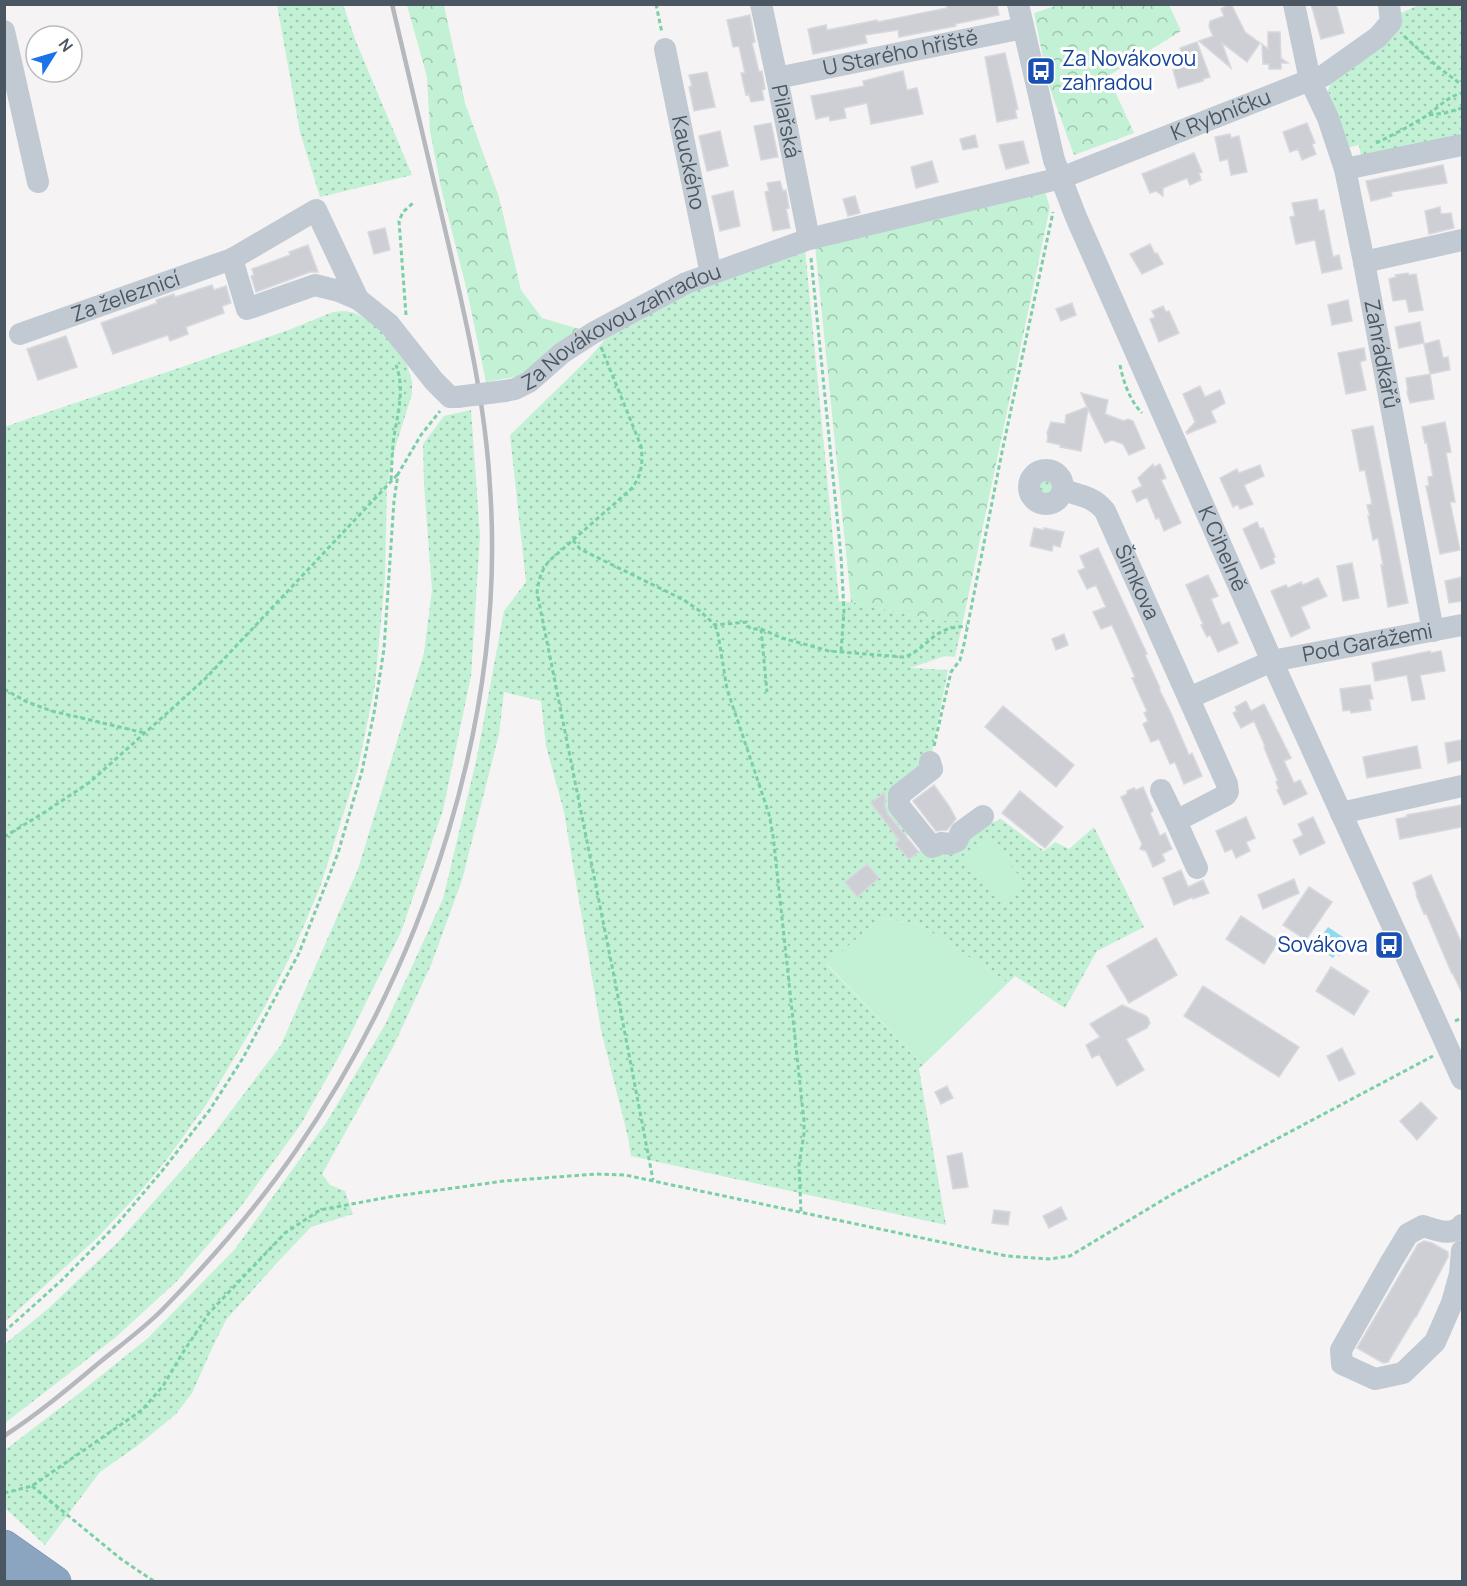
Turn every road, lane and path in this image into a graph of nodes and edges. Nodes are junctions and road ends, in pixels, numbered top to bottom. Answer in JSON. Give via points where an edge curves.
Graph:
{"nodes":[{"id":1,"x":656,"y":4,"type":"edge"},
{"id":2,"x":761,"y":4,"type":"edge"},
{"id":3,"x":1018,"y":4,"type":"edge"},
{"id":4,"x":1294,"y":4,"type":"edge"},
{"id":5,"x":1390,"y":13,"type":"edge"},
{"id":6,"x":1023,"y":28,"type":"junction"},
{"id":7,"x":4,"y":31,"type":"edge"},
{"id":8,"x":665,"y":49,"type":"joint"},
{"id":9,"x":777,"y":78,"type":"junction"},
{"id":10,"x":1310,"y":80,"type":"junction"},
{"id":11,"x":1462,"y":85,"type":"edge"},
{"id":12,"x":1462,"y":93,"type":"edge"},
{"id":13,"x":1462,"y":108,"type":"edge"},
{"id":14,"x":1428,"y":115,"type":"junction"},
{"id":15,"x":1372,"y":144,"type":"dead end"},
{"id":16,"x":1462,"y":145,"type":"edge"},
{"id":17,"x":1345,"y":169,"type":"junction"},
{"id":18,"x":1060,"y":178,"type":"junction"},
{"id":19,"x":38,"y":182,"type":"dead end"},
{"id":20,"x":413,"y":203,"type":"dead end"},
{"id":21,"x":1055,"y":205,"type":"dead end"},
{"id":22,"x":809,"y":239,"type":"junction"},
{"id":23,"x":1462,"y":240,"type":"edge"},
{"id":24,"x":232,"y":259,"type":"junction"},
{"id":25,"x":1364,"y":262,"type":"junction"},
{"id":26,"x":711,"y":274,"type":"junction"},
{"id":27,"x":358,"y":299,"type":"junction"},
{"id":28,"x":593,"y":333,"type":"junction"},
{"id":29,"x":20,"y":334,"type":"dead end"},
{"id":30,"x":402,"y":355,"type":"junction"},
{"id":31,"x":454,"y":397,"type":"junction"},
{"id":32,"x":398,"y":474,"type":"junction"},
{"id":33,"x":391,"y":482,"type":"junction"},
{"id":34,"x":1063,"y":490,"type":"dead end"},
{"id":35,"x":573,"y":540,"type":"junction"},
{"id":36,"x":715,"y":625,"type":"junction"},
{"id":37,"x":1462,"y":625,"type":"edge"},
{"id":38,"x":967,"y":626,"type":"junction"},
{"id":39,"x":761,"y":629,"type":"junction"},
{"id":40,"x":1433,"y":631,"type":"junction"},
{"id":41,"x":841,"y":651,"type":"junction"},
{"id":42,"x":1272,"y":661,"type":"junction"},
{"id":43,"x":4,"y":688,"type":"edge"},
{"id":44,"x":767,"y":692,"type":"dead end"},
{"id":45,"x":1189,"y":698,"type":"junction"},
{"id":46,"x":145,"y":733,"type":"junction"},
{"id":47,"x":930,"y":762,"type":"joint"},
{"id":48,"x":1462,"y":786,"type":"edge"},
{"id":49,"x":1161,"y":790,"type":"dead end"},
{"id":50,"x":1341,"y":813,"type":"junction"},
{"id":51,"x":982,"y":816,"type":"dead end"},
{"id":52,"x":1176,"y":821,"type":"junction"},
{"id":53,"x":4,"y":837,"type":"edge"},
{"id":54,"x":1197,"y":868,"type":"dead end"},
{"id":55,"x":1448,"y":1048,"type":"junction"},
{"id":56,"x":1462,"y":1078,"type":"edge"},
{"id":57,"x":653,"y":1180,"type":"junction"},
{"id":58,"x":801,"y":1212,"type":"junction"},
{"id":59,"x":1462,"y":1238,"type":"edge"},
{"id":60,"x":4,"y":1332,"type":"edge"},
{"id":61,"x":32,"y":1486,"type":"junction"},
{"id":62,"x":4,"y":1493,"type":"edge"},
{"id":63,"x":4,"y":1546,"type":"edge"},
{"id":64,"x":5,"y":1579,"type":"edge"},
{"id":65,"x":12,"y":1581,"type":"edge"},
{"id":66,"x":55,"y":1581,"type":"edge"},
{"id":67,"x":155,"y":1581,"type":"edge"}],
"edges":[{"from":1,"to":8,"type":"path"},
{"from":2,"to":9,"type":"street","name":"Pilařská"},
{"from":3,"to":6,"type":"street","name":"K Cihelně"},
{"from":4,"to":10,"type":"street"},
{"from":5,"to":10,"type":"street","name":"K Rybníčku","via":[[1378,37],[1323,76]]},
{"from":5,"to":11,"type":"path","via":[[1432,61]]},
{"from":6,"to":9,"type":"street","name":"U Starého hřiště"},
{"from":6,"to":18,"type":"street","name":"K Cihelně"},
{"from":7,"to":19,"type":"street"},
{"from":8,"to":26,"type":"street","name":"Kauckého"},
{"from":9,"to":22,"type":"street","name":"Pilařská"},
{"from":10,"to":17,"type":"street","name":"Zahrádkářů"},
{"from":10,"to":18,"type":"street","name":"K Rybníčku"},
{"from":12,"to":14,"type":"path"},
{"from":13,"to":14,"type":"path"},
{"from":14,"to":15,"type":"path"},
{"from":16,"to":17,"type":"street"},
{"from":17,"to":25,"type":"street","name":"Zahrádkářů"},
{"from":18,"to":22,"type":"street","name":"Za Novákovou zahradou"},
{"from":18,"to":42,"type":"street","name":"K Cihelně"},
{"from":20,"to":30,"type":"path","via":[[399,221],[405,310]]},
{"from":21,"to":38,"type":"path"},
{"from":22,"to":26,"type":"street","name":"Za Novákovou zahradou"},
{"from":22,"to":41,"type":"path","via":[[841,556]]},
{"from":23,"to":25,"type":"street"},
{"from":24,"to":27,"type":"street","via":[[247,309],[315,285]]},
{"from":24,"to":27,"type":"street","name":"Za železnicí","via":[[316,210]]},
{"from":24,"to":29,"type":"street","name":"Za železnicí"},
{"from":25,"to":40,"type":"street","name":"Zahrádkářů"},
{"from":26,"to":28,"type":"street","name":"Za Novákovou zahradou"},
{"from":27,"to":30,"type":"street","via":[[389,324]]},
{"from":28,"to":31,"type":"street","name":"Za Novákovou zahradou","bridge":true,"via":[[515,389]]},
{"from":28,"to":35,"type":"path","via":[[643,460],[636,484]]},
{"from":30,"to":31,"type":"street"},
{"from":30,"to":33,"type":"path"},
{"from":31,"to":32,"type":"path","via":[[421,435]]},
{"from":32,"to":33,"type":"path"},
{"from":32,"to":60,"type":"path","via":[[384,649],[374,713],[338,854],[299,953],[243,1059],[162,1172],[61,1281]]},
{"from":33,"to":46,"type":"path","via":[[205,679]]},
{"from":34,"to":45,"type":"street","name":"Šimkova","via":[[1094,500],[1105,511]]},
{"from":35,"to":36,"type":"path","via":[[580,549],[684,600]]},
{"from":35,"to":57,"type":"path","via":[[549,561],[537,592]]},
{"from":36,"to":39,"type":"path","via":[[747,622],[751,629]]},
{"from":36,"to":58,"type":"path","via":[[727,689],[773,835],[804,1121],[799,1165]]},
{"from":37,"to":40,"type":"street","name":"Pod Garážemi"},
{"from":38,"to":41,"type":"path","via":[[946,629],[903,657]]},
{"from":38,"to":47,"type":"path","via":[[960,660],[951,672]]},
{"from":39,"to":41,"type":"path","via":[[829,651]]},
{"from":39,"to":44,"type":"path"},
{"from":40,"to":42,"type":"street","name":"Pod Garážemi"},
{"from":42,"to":45,"type":"street"},
{"from":42,"to":50,"type":"street","name":"K Cihelně"},
{"from":43,"to":46,"type":"path","via":[[52,711]]},
{"from":45,"to":52,"type":"street","name":"Šimkova","via":[[1228,792]]},
{"from":46,"to":53,"type":"path","via":[[90,782]]},
{"from":47,"to":51,"type":"street","via":[[932,769],[899,795],[899,806],[932,847],[957,841],[961,832]]},
{"from":48,"to":50,"type":"street"},
{"from":49,"to":52,"type":"street"},
{"from":50,"to":55,"type":"street","name":"K Cihelně"},
{"from":52,"to":54,"type":"street"},
{"from":55,"to":56,"type":"street","name":"K Cihelně"},
{"from":55,"to":58,"type":"path","via":[[1171,1195],[1070,1256],[1007,1256]]},
{"from":57,"to":58,"type":"path"},
{"from":57,"to":61,"type":"path","via":[[596,1174],[504,1181],[320,1210],[285,1233],[209,1313],[163,1386],[142,1410]]},
{"from":59,"to":59,"type":"street","via":[[1423,1226],[1408,1234],[1341,1350],[1342,1364],[1375,1379],[1403,1373],[1435,1342],[1460,1274]]},
{"from":61,"to":62,"type":"path"},
{"from":61,"to":67,"type":"path","via":[[121,1559]]},
{"from":63,"to":66,"type":"highway"},
{"from":64,"to":65,"type":"highway"}]}
